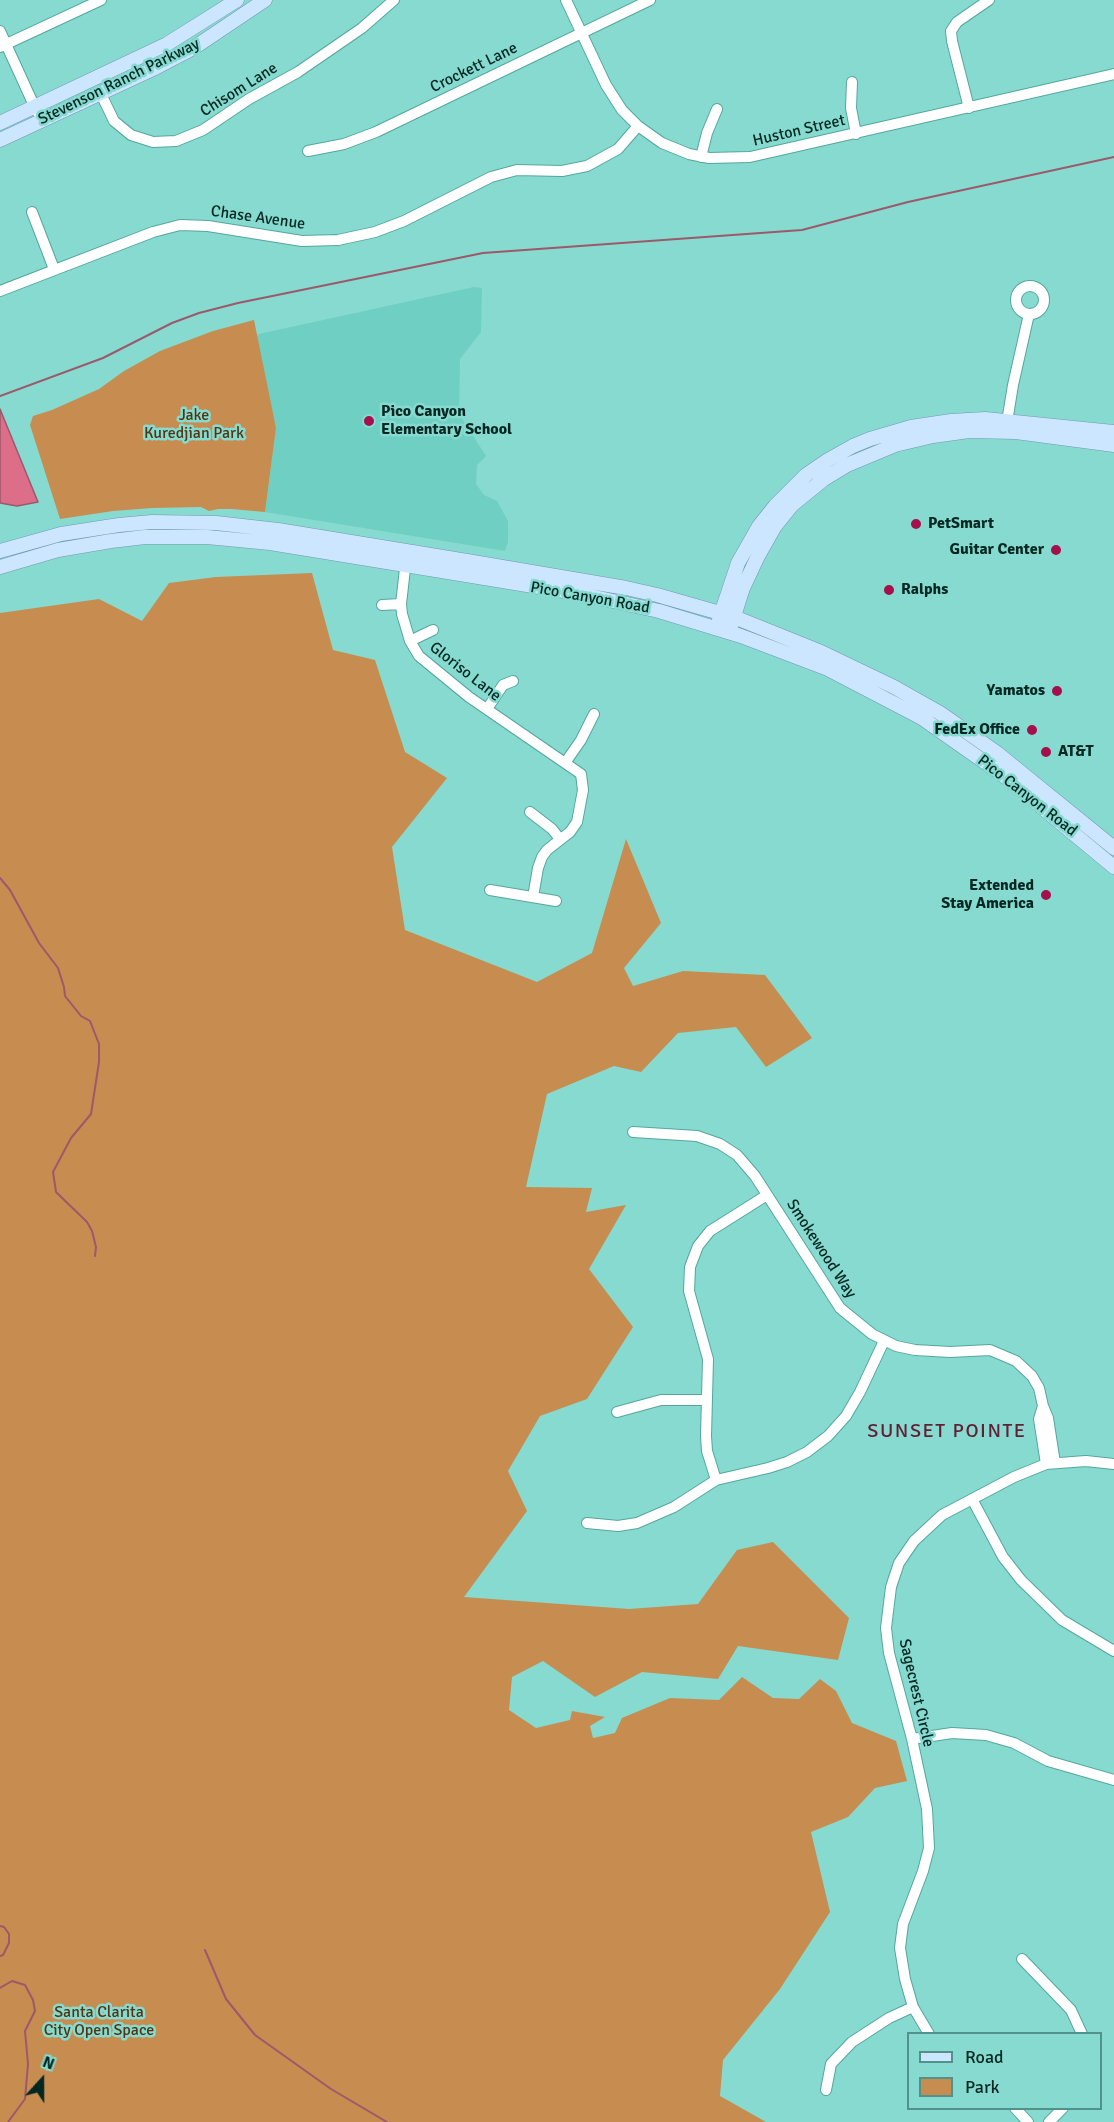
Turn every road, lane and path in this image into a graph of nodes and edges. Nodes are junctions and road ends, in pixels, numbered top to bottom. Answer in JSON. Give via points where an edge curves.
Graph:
{"nodes":[{"id":1,"x":101,"y":0,"type":"edge"},
{"id":2,"x":237,"y":0,"type":"edge"},
{"id":3,"x":265,"y":0,"type":"edge"},
{"id":4,"x":394,"y":0,"type":"edge"},
{"id":5,"x":566,"y":0,"type":"edge"},
{"id":6,"x":650,"y":0,"type":"edge"},
{"id":7,"x":989,"y":0,"type":"edge"},
{"id":8,"x":0,"y":31,"type":"edge"},
{"id":9,"x":581,"y":32,"type":"junction"},
{"id":10,"x":3,"y":46,"type":"edge"},
{"id":11,"x":1114,"y":75,"type":"edge"},
{"id":12,"x":852,"y":82,"type":"dead end"},
{"id":13,"x":100,"y":92,"type":"junction"},
{"id":14,"x":969,"y":108,"type":"junction"},
{"id":15,"x":717,"y":109,"type":"dead end"},
{"id":16,"x":37,"y":114,"type":"junction"},
{"id":17,"x":0,"y":123,"type":"edge"},
{"id":18,"x":638,"y":126,"type":"junction"},
{"id":19,"x":856,"y":134,"type":"junction"},
{"id":20,"x":0,"y":140,"type":"edge"},
{"id":21,"x":308,"y":151,"type":"dead end"},
{"id":22,"x":702,"y":157,"type":"junction"},
{"id":23,"x":32,"y":212,"type":"dead end"},
{"id":24,"x":54,"y":269,"type":"junction"},
{"id":25,"x":0,"y":291,"type":"edge"},
{"id":26,"x":1029,"y":314,"type":"dead end"},
{"id":27,"x":1006,"y":426,"type":"junction"},
{"id":28,"x":1114,"y":432,"type":"edge"},
{"id":29,"x":1114,"y":445,"type":"edge"},
{"id":30,"x":0,"y":551,"type":"edge"},
{"id":31,"x":406,"y":558,"type":"junction"},
{"id":32,"x":0,"y":567,"type":"edge"},
{"id":33,"x":401,"y":604,"type":"junction"},
{"id":34,"x":382,"y":605,"type":"dead end"},
{"id":35,"x":727,"y":615,"type":"junction"},
{"id":36,"x":434,"y":630,"type":"dead end"},
{"id":37,"x":723,"y":630,"type":"junction"},
{"id":38,"x":410,"y":641,"type":"junction"},
{"id":39,"x":513,"y":681,"type":"dead end"},
{"id":40,"x":487,"y":709,"type":"junction"},
{"id":41,"x":594,"y":714,"type":"dead end"},
{"id":42,"x":566,"y":763,"type":"junction"},
{"id":43,"x":530,"y":812,"type":"dead end"},
{"id":44,"x":560,"y":839,"type":"junction"},
{"id":45,"x":1114,"y":848,"type":"edge"},
{"id":46,"x":1114,"y":867,"type":"edge"},
{"id":47,"x":490,"y":890,"type":"dead end"},
{"id":48,"x":533,"y":897,"type":"junction"},
{"id":49,"x":556,"y":901,"type":"dead end"},
{"id":50,"x":633,"y":1132,"type":"dead end"},
{"id":51,"x":767,"y":1195,"type":"junction"},
{"id":52,"x":884,"y":1341,"type":"junction"},
{"id":53,"x":706,"y":1400,"type":"junction"},
{"id":54,"x":617,"y":1412,"type":"dead end"},
{"id":55,"x":1050,"y":1463,"type":"junction"},
{"id":56,"x":1114,"y":1464,"type":"edge"},
{"id":57,"x":716,"y":1480,"type":"junction"},
{"id":58,"x":972,"y":1499,"type":"junction"},
{"id":59,"x":587,"y":1523,"type":"dead end"},
{"id":60,"x":1114,"y":1651,"type":"edge"},
{"id":61,"x":912,"y":1739,"type":"junction"},
{"id":62,"x":1114,"y":1780,"type":"edge"},
{"id":63,"x":1022,"y":1959,"type":"dead end"},
{"id":64,"x":912,"y":2007,"type":"junction"},
{"id":65,"x":928,"y":2032,"type":"edge"},
{"id":66,"x":1081,"y":2032,"type":"edge"},
{"id":67,"x":826,"y":2090,"type":"dead end"},
{"id":68,"x":1016,"y":2110,"type":"edge"},
{"id":69,"x":1062,"y":2110,"type":"edge"},
{"id":70,"x":1028,"y":2122,"type":"edge"},
{"id":71,"x":1049,"y":2122,"type":"edge"}],
"edges":[{"from":1,"to":10,"type":"street"},
{"from":2,"to":16,"type":"main road","name":"Stevenson Ranch Parkway","via":[[167,44]]},
{"from":3,"to":13,"type":"main road","name":"Stevenson Ranch Parkway","via":[[195,47]]},
{"from":4,"to":13,"type":"street","name":"Chisom Lane","via":[[362,28],[298,72],[203,130],[176,141],[153,142],[131,135],[114,121]]},
{"from":5,"to":9,"type":"street","name":"Huston Street"},
{"from":6,"to":9,"type":"street","name":"Crockett Lane"},
{"from":7,"to":14,"type":"street","via":[[957,22],[951,31]]},
{"from":8,"to":10,"type":"street"},
{"from":9,"to":18,"type":"street","name":"Huston Street","via":[[610,91]]},
{"from":9,"to":21,"type":"street","name":"Crockett Lane","via":[[376,132],[338,146]]},
{"from":10,"to":16,"type":"street"},
{"from":11,"to":14,"type":"street","name":"Huston Street"},
{"from":12,"to":19,"type":"street"},
{"from":13,"to":16,"type":"main road","name":"Stevenson Ranch Parkway"},
{"from":14,"to":19,"type":"street","name":"Huston Street"},
{"from":15,"to":22,"type":"street"},
{"from":16,"to":17,"type":"main road","name":"Stevenson Ranch Parkway"},
{"from":16,"to":20,"type":"main road","name":"Stevenson Ranch Parkway"},
{"from":18,"to":22,"type":"street","name":"Huston Street","via":[[662,143]]},
{"from":18,"to":24,"type":"street","name":"Chase Avenue","via":[[618,149],[587,166],[562,171],[517,170],[491,177],[375,232],[338,240],[302,241],[180,225]]},
{"from":19,"to":22,"type":"street","name":"Huston Street","via":[[750,158]]},
{"from":23,"to":24,"type":"street"},
{"from":24,"to":25,"type":"street","name":"Chase Avenue"},
{"from":26,"to":27,"type":"street"},
{"from":27,"to":28,"type":"main road"},
{"from":27,"to":29,"type":"main road"},
{"from":27,"to":35,"type":"main road","via":[[916,440],[871,454],[824,479],[792,505],[775,526]]},
{"from":30,"to":31,"type":"main road","name":"Pico Canyon Road","via":[[85,530],[184,522],[278,530]]},
{"from":31,"to":32,"type":"main road","name":"Pico Canyon Road","via":[[207,537],[145,537],[58,550]]},
{"from":31,"to":33,"type":"street","name":"Gloriso Lane"},
{"from":31,"to":35,"type":"main road","name":"Pico Canyon Road","via":[[626,588]]},
{"from":31,"to":37,"type":"main road","name":"Pico Canyon Road","via":[[630,603]]},
{"from":33,"to":34,"type":"street"},
{"from":33,"to":38,"type":"street","name":"Gloriso Lane"},
{"from":35,"to":37,"type":"main road"},
{"from":35,"to":45,"type":"main road","name":"Pico Canyon Road","via":[[821,652],[940,713],[997,753]]},
{"from":36,"to":38,"type":"street"},
{"from":37,"to":46,"type":"main road","name":"Pico Canyon Road","via":[[828,669],[922,718],[1003,776]]},
{"from":38,"to":40,"type":"street","name":"Gloriso Lane","via":[[423,661]]},
{"from":39,"to":40,"type":"street","via":[[503,686]]},
{"from":40,"to":42,"type":"street","name":"Gloriso Lane"},
{"from":41,"to":42,"type":"street"},
{"from":42,"to":44,"type":"street","name":"Gloriso Lane","via":[[581,774],[583,790],[578,818]]},
{"from":43,"to":44,"type":"street"},
{"from":44,"to":48,"type":"street","via":[[542,857]]},
{"from":47,"to":48,"type":"street"},
{"from":48,"to":49,"type":"street"},
{"from":50,"to":51,"type":"street","name":"Smokewood Way","via":[[697,1136],[720,1144],[745,1163]]},
{"from":51,"to":52,"type":"street","name":"Smokewood Way","via":[[840,1308]]},
{"from":51,"to":53,"type":"street","via":[[710,1231],[698,1246],[690,1267],[689,1291],[708,1359]]},
{"from":52,"to":55,"type":"street","name":"Smokewood Way","via":[[932,1352],[981,1349],[1016,1361],[1040,1388],[1043,1406],[1039,1419]]},
{"from":52,"to":57,"type":"street","via":[[852,1406],[828,1436],[787,1462]]},
{"from":53,"to":54,"type":"street","via":[[661,1400]]},
{"from":53,"to":57,"type":"street","via":[[707,1451]]},
{"from":55,"to":56,"type":"street","name":"Sagecrest Circle"},
{"from":55,"to":58,"type":"street","name":"Sagecrest Circle"},
{"from":57,"to":59,"type":"street","via":[[674,1508],[637,1523]]},
{"from":58,"to":60,"type":"street","via":[[1003,1557],[1021,1580],[1062,1620]]},
{"from":58,"to":61,"type":"street","name":"Sagecrest Circle","via":[[942,1515],[914,1541],[899,1563],[891,1587],[886,1628],[889,1653]]},
{"from":61,"to":62,"type":"street","via":[[952,1733],[986,1735],[1014,1743],[1048,1761]]},
{"from":61,"to":64,"type":"street","name":"Sagecrest Circle","via":[[927,1809],[929,1848],[903,1924],[900,1948]]},
{"from":63,"to":66,"type":"street","via":[[1071,2010]]},
{"from":64,"to":65,"type":"street","name":"Sagecrest Circle"},
{"from":64,"to":67,"type":"street","via":[[852,2042],[831,2064]]},
{"from":68,"to":70,"type":"street"},
{"from":69,"to":71,"type":"street"}]}
